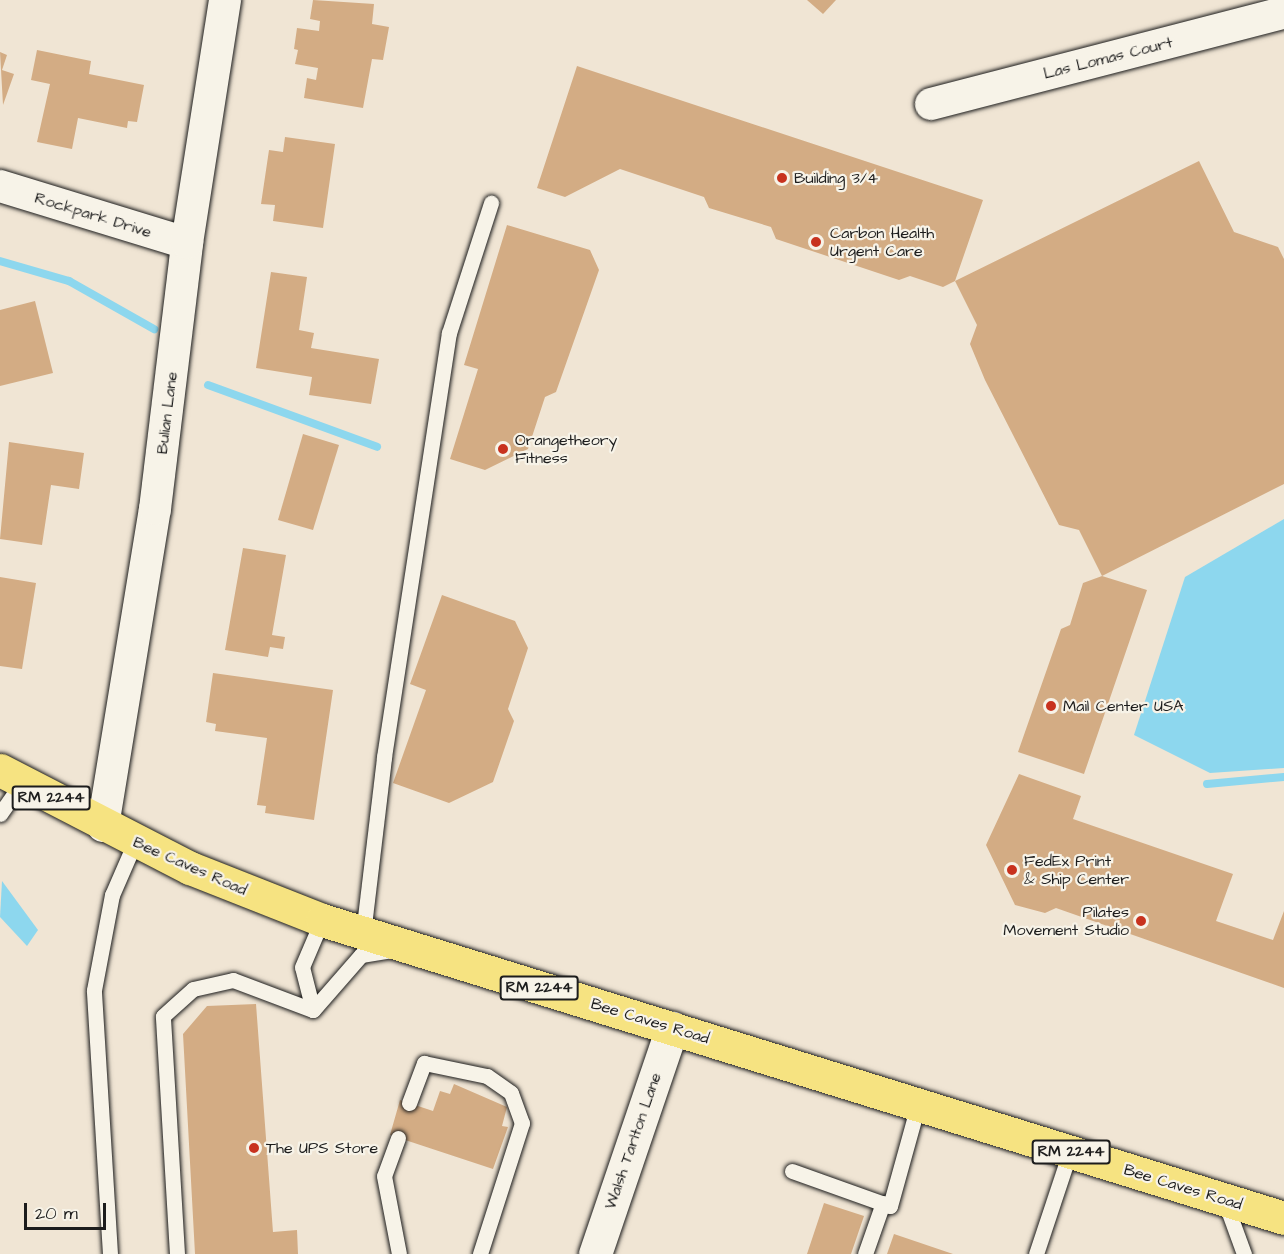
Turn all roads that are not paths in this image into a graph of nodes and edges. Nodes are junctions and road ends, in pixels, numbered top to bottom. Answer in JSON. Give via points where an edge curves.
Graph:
{"nodes":[{"id":1,"x":225,"y":0,"type":"edge"},
{"id":2,"x":1284,"y":13,"type":"edge"},
{"id":3,"x":931,"y":104,"type":"dead end"},
{"id":4,"x":0,"y":186,"type":"edge"},
{"id":5,"x":491,"y":203,"type":"dead end"},
{"id":6,"x":187,"y":243,"type":"junction"},
{"id":7,"x":11,"y":777,"type":"edge"},
{"id":8,"x":0,"y":814,"type":"edge"},
{"id":9,"x":103,"y":826,"type":"junction"},
{"id":10,"x":135,"y":842,"type":"junction"},
{"id":11,"x":322,"y":920,"type":"junction"},
{"id":12,"x":363,"y":934,"type":"junction"},
{"id":13,"x":406,"y":948,"type":"junction"},
{"id":14,"x":313,"y":1010,"type":"junction"},
{"id":15,"x":672,"y":1028,"type":"junction"},
{"id":16,"x":409,"y":1103,"type":"dead end"},
{"id":17,"x":918,"y":1105,"type":"junction"},
{"id":18,"x":398,"y":1138,"type":"dead end"},
{"id":19,"x":1070,"y":1152,"type":"junction"},
{"id":20,"x":792,"y":1171,"type":"dead end"},
{"id":21,"x":1224,"y":1199,"type":"junction"},
{"id":22,"x":886,"y":1205,"type":"junction"},
{"id":23,"x":1284,"y":1218,"type":"edge"},
{"id":24,"x":110,"y":1254,"type":"edge"},
{"id":25,"x":177,"y":1254,"type":"edge"},
{"id":26,"x":399,"y":1254,"type":"edge"},
{"id":27,"x":480,"y":1254,"type":"edge"},
{"id":28,"x":595,"y":1254,"type":"edge"},
{"id":29,"x":865,"y":1254,"type":"edge"},
{"id":30,"x":1036,"y":1254,"type":"edge"},
{"id":31,"x":1244,"y":1254,"type":"edge"}],
"edges":[{"from":1,"to":6,"type":"street","name":"Bulian Lane"},
{"from":2,"to":3,"type":"street","name":"Las Lomas Court"},
{"from":4,"to":6,"type":"street","name":"Rockpark Drive"},
{"from":5,"to":12,"type":"lane","via":[[449,333],[384,757]]},
{"from":6,"to":9,"type":"street","name":"Bulian Lane","via":[[155,509]]},
{"from":7,"to":8,"type":"lane"},
{"from":7,"to":9,"type":"main road","name":"Bee Caves Road","number":"RM 2244"},
{"from":9,"to":10,"type":"main road","name":"Bee Caves Road","number":"RM 2244"},
{"from":10,"to":11,"type":"main road","name":"Bee Caves Road","number":"RM 2244"},
{"from":10,"to":24,"type":"lane","via":[[112,895],[94,990]]},
{"from":11,"to":12,"type":"main road","name":"Bee Caves Road","number":"RM 2244"},
{"from":11,"to":14,"type":"lane","via":[[302,967]]},
{"from":12,"to":13,"type":"main road","name":"Bee Caves Road","number":"RM 2244"},
{"from":13,"to":14,"type":"lane","via":[[361,955]]},
{"from":13,"to":15,"type":"main road","name":"Bee Caves Road","number":"RM 2244"},
{"from":14,"to":25,"type":"lane","via":[[233,980],[193,989],[163,1016]]},
{"from":15,"to":17,"type":"main road","name":"Bee Caves Road","number":"RM 2244"},
{"from":15,"to":28,"type":"street","name":"Walsh Tarlton Lane"},
{"from":16,"to":27,"type":"lane","via":[[424,1063],[488,1076],[512,1093],[522,1123]]},
{"from":17,"to":19,"type":"main road","name":"Bee Caves Road","number":"RM 2244"},
{"from":17,"to":22,"type":"lane"},
{"from":18,"to":26,"type":"lane","via":[[384,1176]]},
{"from":19,"to":21,"type":"main road","name":"Bee Caves Road","number":"RM 2244"},
{"from":19,"to":30,"type":"lane"},
{"from":20,"to":22,"type":"lane"},
{"from":21,"to":23,"type":"main road","name":"Bee Caves Road","number":"RM 2244"},
{"from":21,"to":31,"type":"lane"},
{"from":22,"to":29,"type":"lane"}]}
